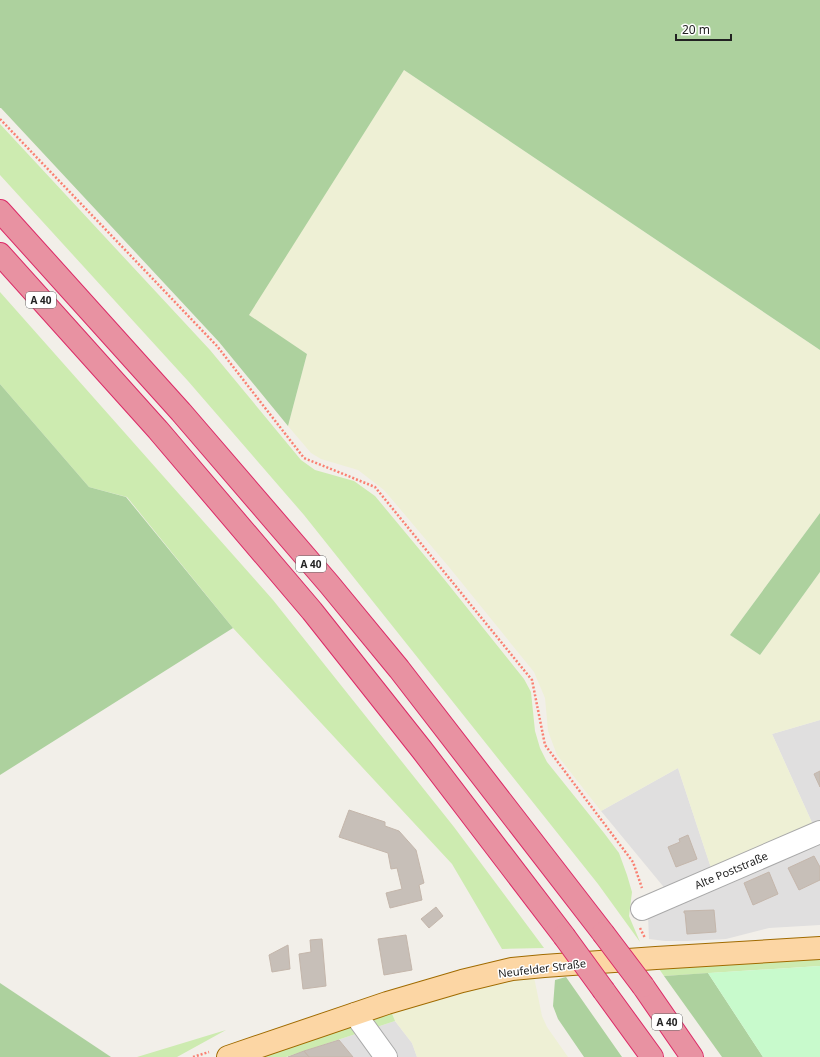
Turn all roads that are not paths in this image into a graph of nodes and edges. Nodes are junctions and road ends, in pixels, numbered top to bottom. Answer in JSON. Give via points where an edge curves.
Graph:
{"nodes":[{"id":1,"x":0,"y":211,"type":"edge"},
{"id":2,"x":0,"y":254,"type":"edge"},
{"id":3,"x":820,"y":832,"type":"edge"},
{"id":4,"x":642,"y":909,"type":"road end"},
{"id":5,"x":820,"y":948,"type":"edge"},
{"id":6,"x":354,"y":1014,"type":"junction"},
{"id":7,"x":228,"y":1057,"type":"edge"},
{"id":8,"x":386,"y":1057,"type":"edge"},
{"id":9,"x":652,"y":1057,"type":"edge"},
{"id":10,"x":692,"y":1057,"type":"edge"}],
"edges":[{"from":1,"to":10,"type":"highway","number":"A 40","bridge":true,"via":[[181,412],[399,669],[603,932]]},
{"from":2,"to":9,"type":"highway","number":"A 40","bridge":true,"via":[[158,430],[312,611],[564,936]]},
{"from":3,"to":4,"type":"street","name":"Alte Poststraße"},
{"from":5,"to":6,"type":"main road","name":"Neufelder Straße","via":[[512,969],[462,981]]},
{"from":6,"to":7,"type":"main road","name":"Neufelder Straße"},
{"from":6,"to":8,"type":"street"}]}
